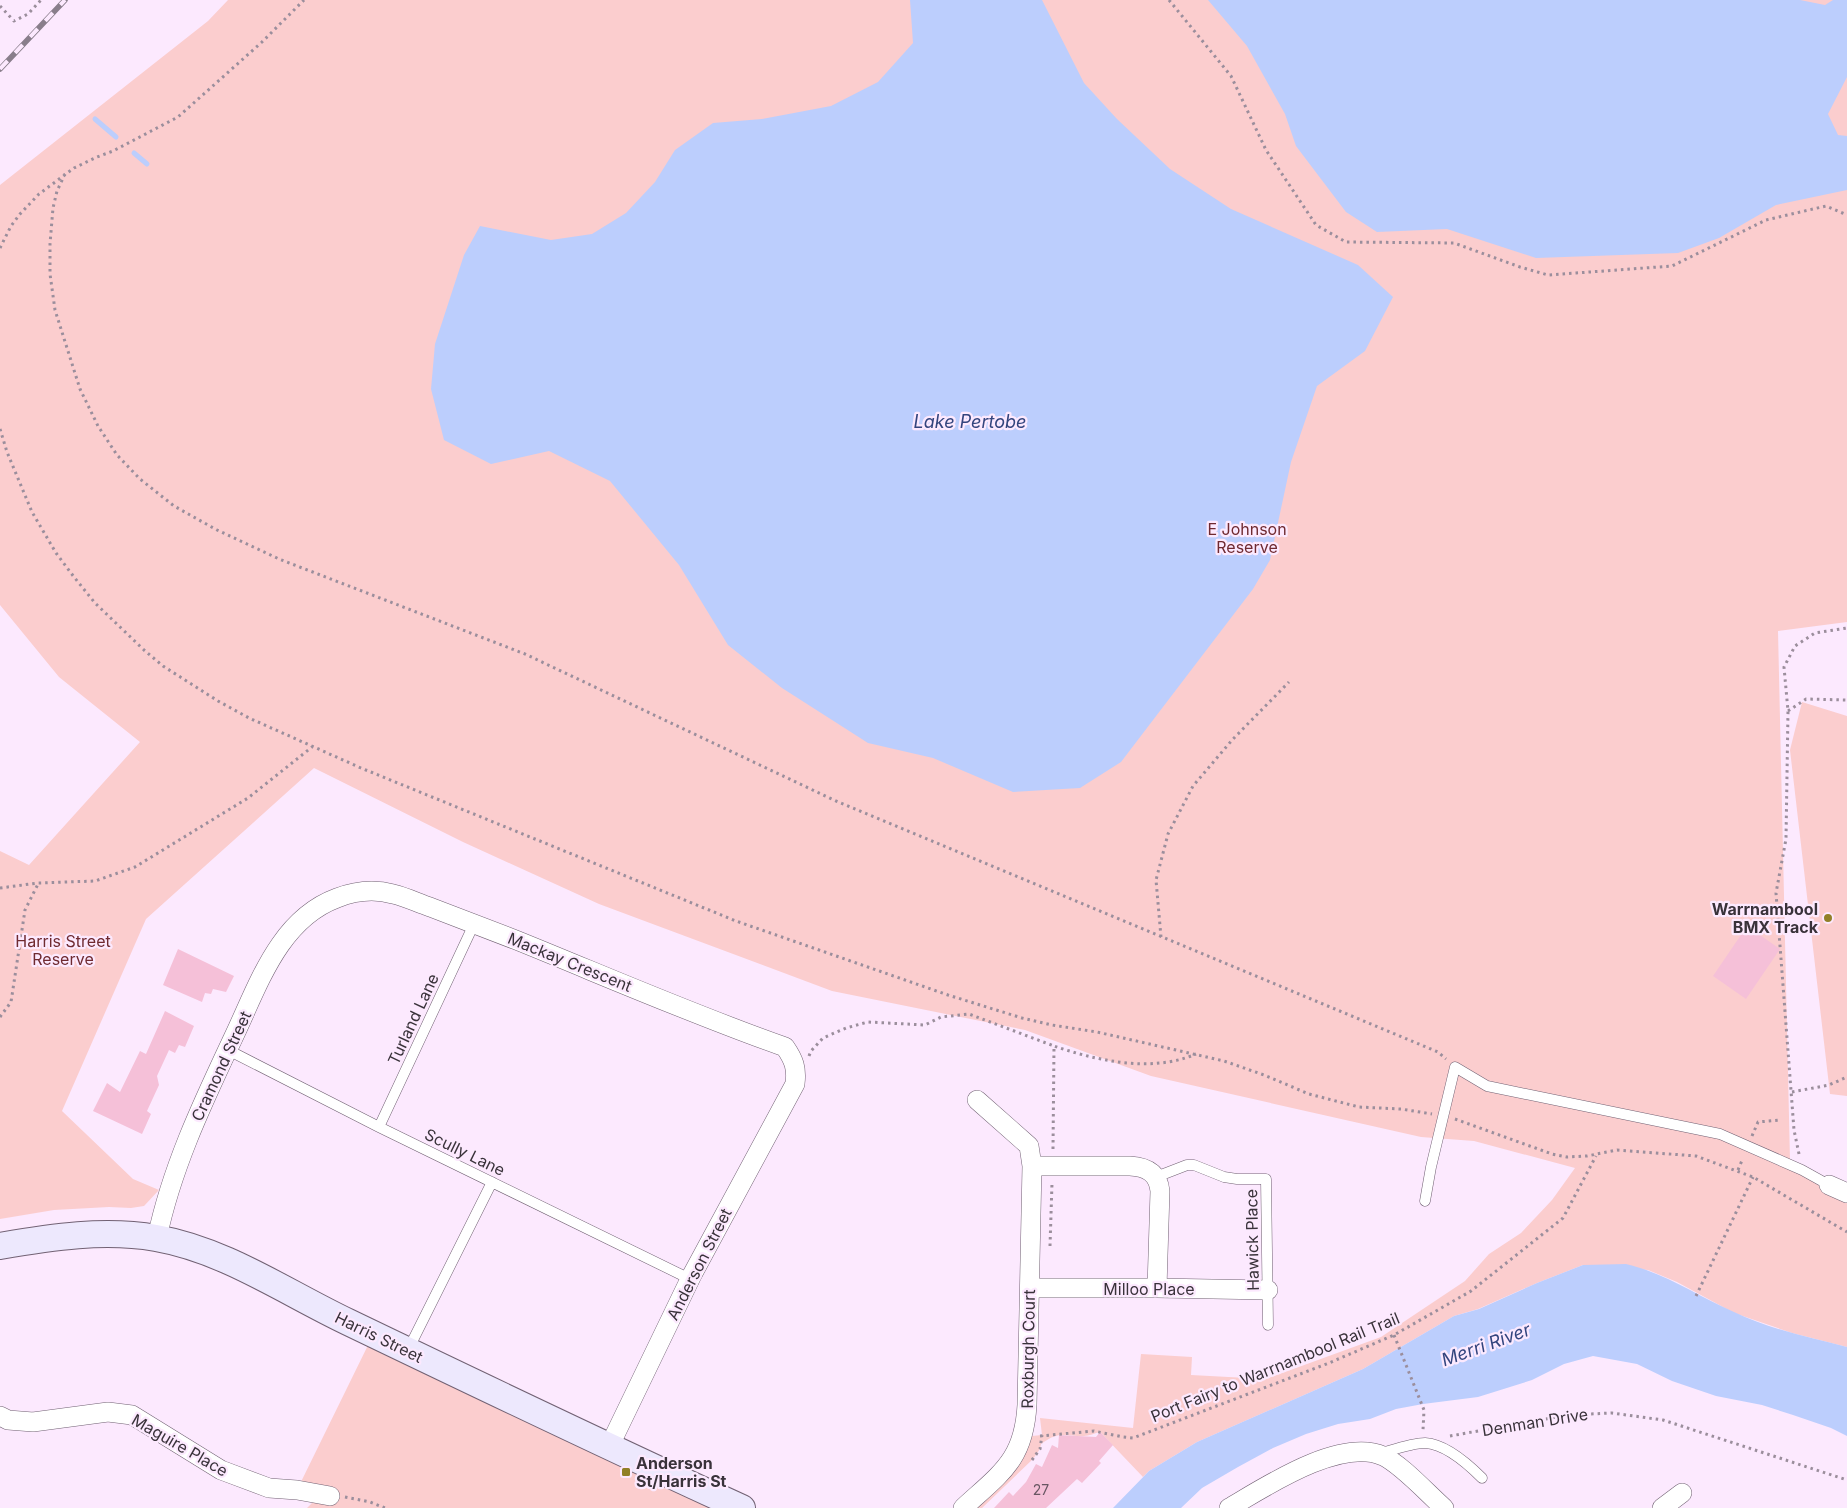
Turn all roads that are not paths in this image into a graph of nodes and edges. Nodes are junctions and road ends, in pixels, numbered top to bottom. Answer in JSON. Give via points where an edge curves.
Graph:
{"nodes":[{"id":1,"x":315,"y":909,"type":"joint"},
{"id":2,"x":474,"y":924,"type":"junction"},
{"id":3,"x":228,"y":1050,"type":"junction"},
{"id":4,"x":796,"y":1078,"type":"joint"},
{"id":5,"x":977,"y":1100,"type":"dead end"},
{"id":6,"x":379,"y":1127,"type":"junction"},
{"id":7,"x":1032,"y":1166,"type":"junction"},
{"id":8,"x":1156,"y":1177,"type":"junction"},
{"id":9,"x":492,"y":1182,"type":"junction"},
{"id":10,"x":1829,"y":1185,"type":"joint"},
{"id":11,"x":1847,"y":1193,"type":"edge"},
{"id":12,"x":1425,"y":1201,"type":"dead end"},
{"id":13,"x":157,"y":1238,"type":"junction"},
{"id":14,"x":0,"y":1246,"type":"edge"},
{"id":15,"x":690,"y":1279,"type":"junction"},
{"id":16,"x":1030,"y":1288,"type":"junction"},
{"id":17,"x":1157,"y":1288,"type":"junction"},
{"id":18,"x":1268,"y":1290,"type":"junction"},
{"id":19,"x":1268,"y":1326,"type":"dead end"},
{"id":20,"x":407,"y":1351,"type":"junction"},
{"id":21,"x":0,"y":1416,"type":"edge"},
{"id":22,"x":609,"y":1447,"type":"junction"},
{"id":23,"x":1378,"y":1454,"type":"junction"},
{"id":24,"x":1482,"y":1478,"type":"dead end"},
{"id":25,"x":1682,"y":1493,"type":"dead end"},
{"id":26,"x":330,"y":1496,"type":"road end"},
{"id":27,"x":742,"y":1508,"type":"edge"},
{"id":28,"x":963,"y":1508,"type":"edge"},
{"id":29,"x":1229,"y":1508,"type":"edge"},
{"id":30,"x":1444,"y":1508,"type":"edge"},
{"id":31,"x":1662,"y":1508,"type":"edge"}],
"edges":[{"from":1,"to":2,"type":"street","name":"Mackay Crescent","via":[[337,898],[374,890]]},
{"from":1,"to":3,"type":"street","name":"Cramond Street","via":[[284,939]]},
{"from":2,"to":4,"type":"street","name":"Mackay Crescent","via":[[785,1047],[794,1060]]},
{"from":2,"to":6,"type":"lane","name":"Turland Lane"},
{"from":3,"to":6,"type":"lane","name":"Scully Lane"},
{"from":3,"to":13,"type":"street","name":"Cramond Street","via":[[177,1165]]},
{"from":4,"to":15,"type":"street","name":"Anderson Street"},
{"from":5,"to":7,"type":"street","name":"Roxburgh Court","via":[[1029,1146]]},
{"from":6,"to":9,"type":"lane","name":"Scully Lane"},
{"from":7,"to":8,"type":"street","via":[[1139,1167]]},
{"from":7,"to":16,"type":"street","name":"Roxburgh Court"},
{"from":8,"to":17,"type":"street","via":[[1160,1191]]},
{"from":8,"to":18,"type":"lane","name":"Hawick Place","via":[[1194,1165],[1224,1177],[1266,1179]]},
{"from":9,"to":15,"type":"lane","name":"Scully Lane"},
{"from":9,"to":20,"type":"lane"},
{"from":10,"to":11,"type":"street"},
{"from":10,"to":12,"type":"lane","via":[[1720,1134],[1487,1086],[1455,1067]]},
{"from":13,"to":14,"type":"street","name":"Harris Street","via":[[128,1234],[87,1235]]},
{"from":13,"to":20,"type":"street","name":"Harris Street","via":[[231,1262]]},
{"from":15,"to":22,"type":"street","name":"Anderson Street"},
{"from":16,"to":17,"type":"street","name":"Milloo Place"},
{"from":16,"to":28,"type":"street","name":"Roxburgh Court","via":[[1027,1405],[1022,1437],[1007,1467]]},
{"from":17,"to":18,"type":"street","name":"Milloo Place"},
{"from":18,"to":19,"type":"lane","name":"Hawick Place"},
{"from":20,"to":22,"type":"street","name":"Harris Street"},
{"from":21,"to":26,"type":"street","name":"Maguire Place","via":[[33,1422],[108,1412],[132,1415],[236,1477],[269,1488]]},
{"from":22,"to":27,"type":"street","name":"Harris Street"},
{"from":23,"to":24,"type":"lane","via":[[1422,1443],[1433,1444],[1464,1462]]},
{"from":23,"to":29,"type":"street","via":[[1339,1455],[1315,1462]]},
{"from":23,"to":30,"type":"street","via":[[1392,1461]]},
{"from":25,"to":31,"type":"street"}]}
